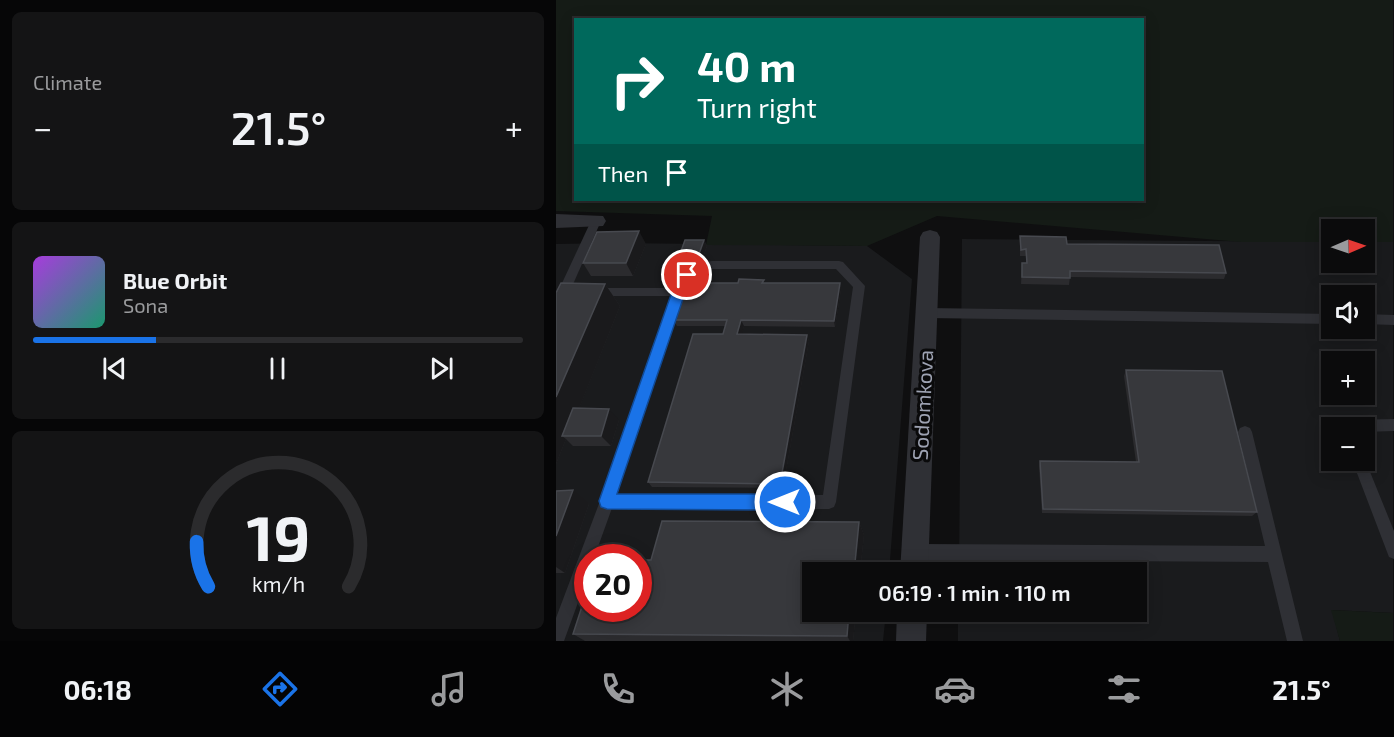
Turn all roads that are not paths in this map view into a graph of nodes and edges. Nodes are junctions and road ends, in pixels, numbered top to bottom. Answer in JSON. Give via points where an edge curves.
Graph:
{"nodes":[{"id":1,"x":556,"y":221,"type":"edge"},
{"id":2,"x":596,"y":221,"type":"joint"},
{"id":3,"x":930,"y":237,"type":"dead end"},
{"id":4,"x":576,"y":292,"type":"junction"},
{"id":5,"x":679,"y":292,"type":"junction"},
{"id":6,"x":556,"y":309,"type":"edge"},
{"id":7,"x":926,"y":313,"type":"junction"},
{"id":8,"x":1321,"y":319,"type":"edge"},
{"id":9,"x":1375,"y":319,"type":"edge"},
{"id":10,"x":1393,"y":320,"type":"edge"},
{"id":11,"x":1375,"y":425,"type":"edge"},
{"id":12,"x":1393,"y":425,"type":"edge"},
{"id":13,"x":1245,"y":432,"type":"dead end"},
{"id":14,"x":1363,"y":471,"type":"edge"},
{"id":15,"x":607,"y":501,"type":"junction"},
{"id":16,"x":1393,"y":552,"type":"edge"},
{"id":17,"x":1274,"y":554,"type":"junction"},
{"id":18,"x":915,"y":562,"type":"edge"},
{"id":19,"x":912,"y":622,"type":"edge"},
{"id":20,"x":556,"y":640,"type":"edge"},
{"id":21,"x":911,"y":641,"type":"edge"},
{"id":22,"x":1295,"y":641,"type":"edge"}],
"edges":[{"from":1,"to":2,"type":"street"},
{"from":2,"to":4,"type":"lane"},
{"from":3,"to":7,"type":"street","name":"Sodomkova"},
{"from":4,"to":5,"type":"lane"},
{"from":4,"to":6,"type":"lane"},
{"from":5,"to":15,"type":"lane"},
{"from":5,"to":15,"type":"lane","via":[[694,269],[712,265],[839,265],[859,286],[829,502]]},
{"from":7,"to":8,"type":"lane"},
{"from":7,"to":18,"type":"street","name":"Sodomkova"},
{"from":9,"to":10,"type":"lane"},
{"from":11,"to":12,"type":"lane"},
{"from":13,"to":17,"type":"lane"},
{"from":14,"to":16,"type":"lane"},
{"from":15,"to":20,"type":"lane"},
{"from":17,"to":18,"type":"lane"},
{"from":17,"to":22,"type":"lane"},
{"from":19,"to":21,"type":"street"}]}
